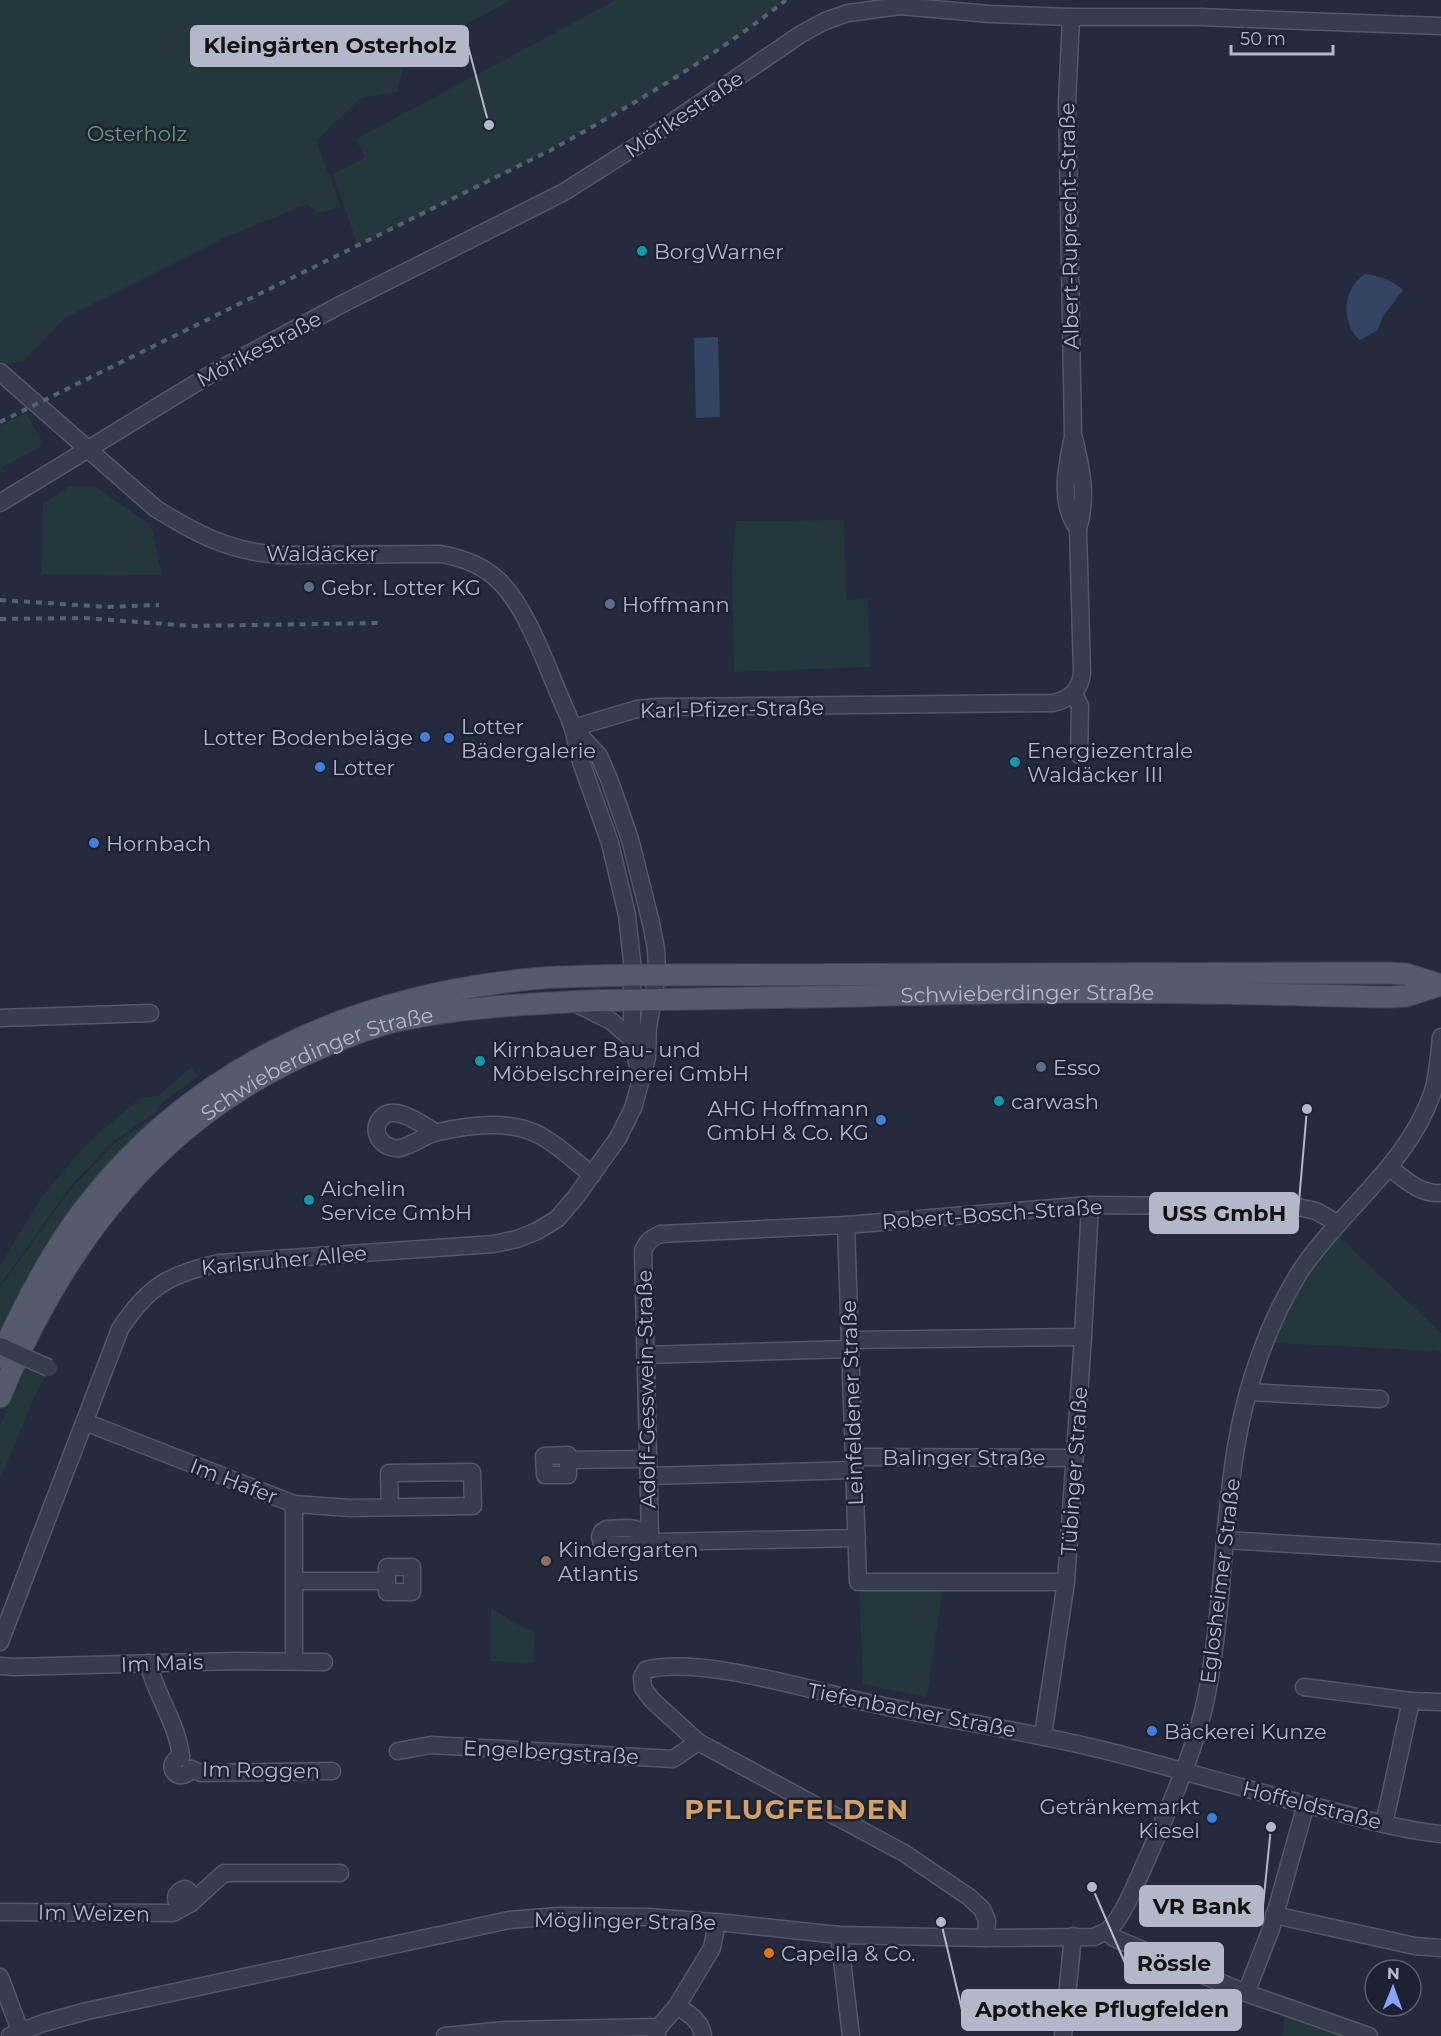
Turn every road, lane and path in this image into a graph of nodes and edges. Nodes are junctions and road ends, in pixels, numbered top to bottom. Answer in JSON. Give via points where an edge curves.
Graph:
{"nodes":[{"id":1,"x":1071,"y":17,"type":"junction"},
{"id":2,"x":1441,"y":26,"type":"edge"},
{"id":3,"x":3,"y":381,"type":"edge"},
{"id":4,"x":88,"y":448,"type":"junction"},
{"id":5,"x":0,"y":503,"type":"edge"},
{"id":6,"x":1074,"y":693,"type":"junction"},
{"id":7,"x":573,"y":728,"type":"junction"},
{"id":8,"x":1079,"y":755,"type":"dead end"},
{"id":9,"x":1270,"y":973,"type":"junction"},
{"id":10,"x":786,"y":974,"type":"junction"},
{"id":11,"x":632,"y":975,"type":"junction"},
{"id":12,"x":657,"y":975,"type":"junction"},
{"id":13,"x":1441,"y":985,"type":"edge"},
{"id":14,"x":1270,"y":995,"type":"junction"},
{"id":15,"x":836,"y":997,"type":"junction"},
{"id":16,"x":740,"y":998,"type":"junction"},
{"id":17,"x":786,"y":998,"type":"junction"},
{"id":18,"x":632,"y":1000,"type":"junction"},
{"id":19,"x":653,"y":1000,"type":"junction"},
{"id":20,"x":572,"y":1002,"type":"junction"},
{"id":21,"x":150,"y":1013,"type":"dead end"},
{"id":22,"x":0,"y":1018,"type":"edge"},
{"id":23,"x":1441,"y":1037,"type":"edge"},
{"id":24,"x":632,"y":1039,"type":"junction"},
{"id":25,"x":641,"y":1083,"type":"junction"},
{"id":26,"x":435,"y":1132,"type":"dead end"},
{"id":27,"x":1389,"y":1167,"type":"junction"},
{"id":28,"x":592,"y":1175,"type":"junction"},
{"id":29,"x":1441,"y":1193,"type":"edge"},
{"id":30,"x":1090,"y":1205,"type":"junction"},
{"id":31,"x":1337,"y":1223,"type":"junction"},
{"id":32,"x":846,"y":1225,"type":"junction"},
{"id":33,"x":646,"y":1243,"type":"joint"},
{"id":34,"x":1083,"y":1337,"type":"junction"},
{"id":35,"x":850,"y":1344,"type":"junction"},
{"id":36,"x":0,"y":1346,"type":"edge"},
{"id":37,"x":645,"y":1355,"type":"junction"},
{"id":38,"x":0,"y":1357,"type":"edge"},
{"id":39,"x":49,"y":1372,"type":"dead end"},
{"id":40,"x":1248,"y":1392,"type":"junction"},
{"id":41,"x":0,"y":1398,"type":"edge"},
{"id":42,"x":1380,"y":1399,"type":"dead end"},
{"id":43,"x":85,"y":1422,"type":"junction"},
{"id":44,"x":1074,"y":1458,"type":"junction"},
{"id":45,"x":568,"y":1460,"type":"dead end"},
{"id":46,"x":854,"y":1464,"type":"junction"},
{"id":47,"x":648,"y":1468,"type":"junction"},
{"id":48,"x":294,"y":1504,"type":"junction"},
{"id":49,"x":390,"y":1507,"type":"junction"},
{"id":50,"x":856,"y":1538,"type":"junction"},
{"id":51,"x":1225,"y":1540,"type":"junction"},
{"id":52,"x":1441,"y":1553,"type":"edge"},
{"id":53,"x":294,"y":1581,"type":"junction"},
{"id":54,"x":387,"y":1581,"type":"dead end"},
{"id":55,"x":1066,"y":1582,"type":"junction"},
{"id":56,"x":0,"y":1642,"type":"edge"},
{"id":57,"x":294,"y":1661,"type":"junction"},
{"id":58,"x":324,"y":1662,"type":"dead end"},
{"id":59,"x":148,"y":1663,"type":"junction"},
{"id":60,"x":0,"y":1666,"type":"edge"},
{"id":61,"x":1304,"y":1687,"type":"dead end"},
{"id":62,"x":1411,"y":1701,"type":"junction"},
{"id":63,"x":1441,"y":1702,"type":"edge"},
{"id":64,"x":1043,"y":1735,"type":"junction"},
{"id":65,"x":698,"y":1742,"type":"junction"},
{"id":66,"x":398,"y":1752,"type":"dead end"},
{"id":67,"x":332,"y":1771,"type":"dead end"},
{"id":68,"x":1184,"y":1771,"type":"junction"},
{"id":69,"x":1306,"y":1804,"type":"junction"},
{"id":70,"x":1384,"y":1824,"type":"junction"},
{"id":71,"x":1441,"y":1834,"type":"edge"},
{"id":72,"x":340,"y":1873,"type":"dead end"},
{"id":73,"x":0,"y":1912,"type":"edge"},
{"id":74,"x":1274,"y":1916,"type":"junction"},
{"id":75,"x":717,"y":1922,"type":"junction"},
{"id":76,"x":1107,"y":1931,"type":"junction"},
{"id":77,"x":839,"y":1935,"type":"junction"},
{"id":78,"x":1073,"y":1936,"type":"junction"},
{"id":79,"x":986,"y":1938,"type":"junction"},
{"id":80,"x":1441,"y":1948,"type":"edge"},
{"id":81,"x":0,"y":1977,"type":"edge"},
{"id":82,"x":1246,"y":1993,"type":"junction"},
{"id":83,"x":677,"y":2006,"type":"junction"},
{"id":84,"x":657,"y":2032,"type":"edge"},
{"id":85,"x":18,"y":2034,"type":"edge"},
{"id":86,"x":445,"y":2036,"type":"edge"},
{"id":87,"x":702,"y":2036,"type":"edge"},
{"id":88,"x":851,"y":2036,"type":"edge"},
{"id":89,"x":1063,"y":2036,"type":"edge"},
{"id":90,"x":1369,"y":2036,"type":"edge"}],
"edges":[{"from":1,"to":2,"type":"street","name":"Mörikestraße","via":[[1199,17]]},
{"from":1,"to":4,"type":"street","name":"Mörikestraße","via":[[900,6],[849,13],[825,21],[564,192],[211,374]]},
{"from":1,"to":6,"type":"street","name":"Albert-Ruprecht-Straße","via":[[1067,103],[1074,434],[1066,475],[1066,510],[1078,529],[1082,673]]},
{"from":3,"to":4,"type":"street","name":"Waldäcker","via":[[25,394]]},
{"from":4,"to":5,"type":"street","name":"Mörikestraße"},
{"from":4,"to":7,"type":"street","name":"Waldäcker","via":[[155,507],[231,547],[278,555],[441,554],[464,558],[480,567],[500,582],[516,602]]},
{"from":6,"to":7,"type":"street","name":"Karl-Pfizer-Straße","via":[[1053,703],[657,707]]},
{"from":6,"to":8,"type":"street","via":[[1080,706]]},
{"from":7,"to":11,"type":"street","name":"Waldäcker","via":[[621,888]]},
{"from":7,"to":12,"type":"street","name":"Waldäcker","via":[[598,756],[620,807],[646,902]]},
{"from":9,"to":10,"type":"main road","name":"Schwieberdinger Straße"},
{"from":9,"to":13,"type":"main road","name":"Schwieberdinger Straße","via":[[1406,974]]},
{"from":9,"to":14,"type":"main road"},
{"from":10,"to":12,"type":"main road","name":"Schwieberdinger Straße"},
{"from":10,"to":17,"type":"main road"},
{"from":11,"to":12,"type":"main road","name":"Schwieberdinger Straße"},
{"from":11,"to":18,"type":"street","name":"Waldäcker"},
{"from":11,"to":38,"type":"main road","name":"Schwieberdinger Straße","via":[[506,982],[440,992],[370,1010],[252,1061],[191,1101],[111,1175],[51,1258]]},
{"from":12,"to":19,"type":"street","name":"Waldäcker"},
{"from":13,"to":14,"type":"main road","name":"Schwieberdinger Straße","via":[[1390,998]]},
{"from":14,"to":15,"type":"main road","name":"Schwieberdinger Straße","via":[[1104,992]]},
{"from":15,"to":16,"type":"street","via":[[821,1007],[752,1008]]},
{"from":15,"to":17,"type":"main road","name":"Schwieberdinger Straße"},
{"from":16,"to":17,"type":"main road","name":"Schwieberdinger Straße"},
{"from":16,"to":19,"type":"main road","name":"Schwieberdinger Straße"},
{"from":18,"to":19,"type":"main road","name":"Schwieberdinger Straße"},
{"from":18,"to":20,"type":"main road","name":"Schwieberdinger Straße"},
{"from":18,"to":24,"type":"street"},
{"from":19,"to":25,"type":"street","name":"Waldäcker"},
{"from":20,"to":24,"type":"street","via":[[611,1021]]},
{"from":20,"to":41,"type":"main road","name":"Schwieberdinger Straße","via":[[480,1008],[365,1030],[297,1058],[202,1115],[125,1186],[101,1216],[42,1309]]},
{"from":21,"to":22,"type":"street"},
{"from":23,"to":27,"type":"street","name":"Eglosheimer Straße","via":[[1434,1090],[1415,1131]]},
{"from":24,"to":25,"type":"street"},
{"from":25,"to":28,"type":"street","name":"Karlsruher Allee","via":[[618,1138]]},
{"from":26,"to":28,"type":"street","via":[[512,1126],[541,1136]]},
{"from":27,"to":29,"type":"street","via":[[1412,1186]]},
{"from":27,"to":31,"type":"street","name":"Eglosheimer Straße"},
{"from":28,"to":43,"type":"street","name":"Karlsruher Allee","via":[[557,1219],[517,1239],[494,1244],[219,1263],[167,1279],[132,1309],[120,1329]]},
{"from":30,"to":31,"type":"street","name":"Robert-Bosch-Straße","via":[[1298,1207],[1316,1211]]},
{"from":30,"to":32,"type":"street","name":"Robert-Bosch-Straße"},
{"from":30,"to":34,"type":"street","name":"Tübinger Straße"},
{"from":31,"to":40,"type":"street","name":"Eglosheimer Straße","via":[[1301,1271],[1282,1305]]},
{"from":32,"to":33,"type":"street","name":"Robert-Bosch-Straße","via":[[662,1234]]},
{"from":32,"to":35,"type":"street","name":"Leinfeldener Straße"},
{"from":33,"to":37,"type":"street","name":"Adolf-Gesswein-Straße"},
{"from":34,"to":35,"type":"street"},
{"from":34,"to":44,"type":"street","name":"Tübinger Straße"},
{"from":35,"to":37,"type":"street"},
{"from":35,"to":46,"type":"street","name":"Leinfeldener Straße"},
{"from":36,"to":39,"type":"street","bridge":true},
{"from":37,"to":47,"type":"street","name":"Adolf-Gesswein-Straße"},
{"from":40,"to":42,"type":"street"},
{"from":40,"to":51,"type":"street","name":"Eglosheimer Straße","via":[[1236,1446]]},
{"from":43,"to":48,"type":"street","name":"Im Hafer"},
{"from":43,"to":56,"type":"street","name":"Karlsruher Allee"},
{"from":44,"to":46,"type":"street","name":"Balinger Straße"},
{"from":44,"to":55,"type":"street","name":"Tübinger Straße"},
{"from":45,"to":47,"type":"street","name":"Balinger Straße"},
{"from":46,"to":47,"type":"street","name":"Balinger Straße"},
{"from":46,"to":50,"type":"street","name":"Leinfeldener Straße"},
{"from":47,"to":50,"type":"street","name":"Adolf-Gesswein-Straße","via":[[647,1536],[656,1542]]},
{"from":48,"to":49,"type":"street","name":"Im Hafer"},
{"from":48,"to":53,"type":"street"},
{"from":49,"to":49,"type":"street","name":"Im Hafer","via":[[473,1506],[472,1472],[390,1473]]},
{"from":50,"to":55,"type":"street","name":"Leinfeldener Straße","via":[[858,1582]]},
{"from":51,"to":52,"type":"street"},
{"from":51,"to":68,"type":"street","name":"Eglosheimer Straße","via":[[1208,1689]]},
{"from":53,"to":54,"type":"street"},
{"from":53,"to":57,"type":"street"},
{"from":55,"to":64,"type":"street","name":"Tübinger Straße"},
{"from":57,"to":58,"type":"street","name":"Im Mais"},
{"from":57,"to":59,"type":"street","name":"Im Mais"},
{"from":59,"to":60,"type":"street","name":"Im Mais"},
{"from":59,"to":67,"type":"street","name":"Im Roggen","via":[[186,1763],[201,1773]]},
{"from":61,"to":62,"type":"street"},
{"from":62,"to":63,"type":"street"},
{"from":62,"to":70,"type":"street"},
{"from":64,"to":65,"type":"street","name":"Tiefenbacher Straße","via":[[719,1670],[646,1670],[643,1688]]},
{"from":64,"to":68,"type":"street","name":"Tiefenbacher Straße"},
{"from":65,"to":66,"type":"street","name":"Engelbergstraße","via":[[674,1759],[431,1746]]},
{"from":65,"to":79,"type":"street","via":[[904,1853],[969,1897],[987,1920]]},
{"from":68,"to":69,"type":"street","name":"Hoffeldstraße"},
{"from":68,"to":76,"type":"street","name":"Eglosheimer Straße","via":[[1138,1879]]},
{"from":69,"to":70,"type":"street","name":"Hoffeldstraße"},
{"from":69,"to":74,"type":"street"},
{"from":70,"to":71,"type":"street","name":"Hoffeldstraße"},
{"from":72,"to":73,"type":"street","name":"Im Weizen","via":[[224,1873],[173,1913]]},
{"from":74,"to":80,"type":"street"},
{"from":74,"to":82,"type":"street"},
{"from":75,"to":77,"type":"street","name":"Möglinger Straße"},
{"from":75,"to":83,"type":"street","via":[[712,1948]]},
{"from":75,"to":85,"type":"street","name":"Möglinger Straße","via":[[558,1916],[509,1920],[87,2011]]},
{"from":76,"to":78,"type":"street","via":[[1094,1937]]},
{"from":76,"to":82,"type":"street","via":[[1114,1938]]},
{"from":77,"to":79,"type":"street","name":"Möglinger Straße"},
{"from":77,"to":88,"type":"street"},
{"from":78,"to":79,"type":"street","name":"Möglinger Straße"},
{"from":78,"to":89,"type":"street"},
{"from":81,"to":85,"type":"street"},
{"from":82,"to":90,"type":"street"},
{"from":83,"to":84,"type":"street"},
{"from":83,"to":87,"type":"street","via":[[700,2025]]},
{"from":84,"to":86,"type":"street","via":[[505,2030]]}]}
